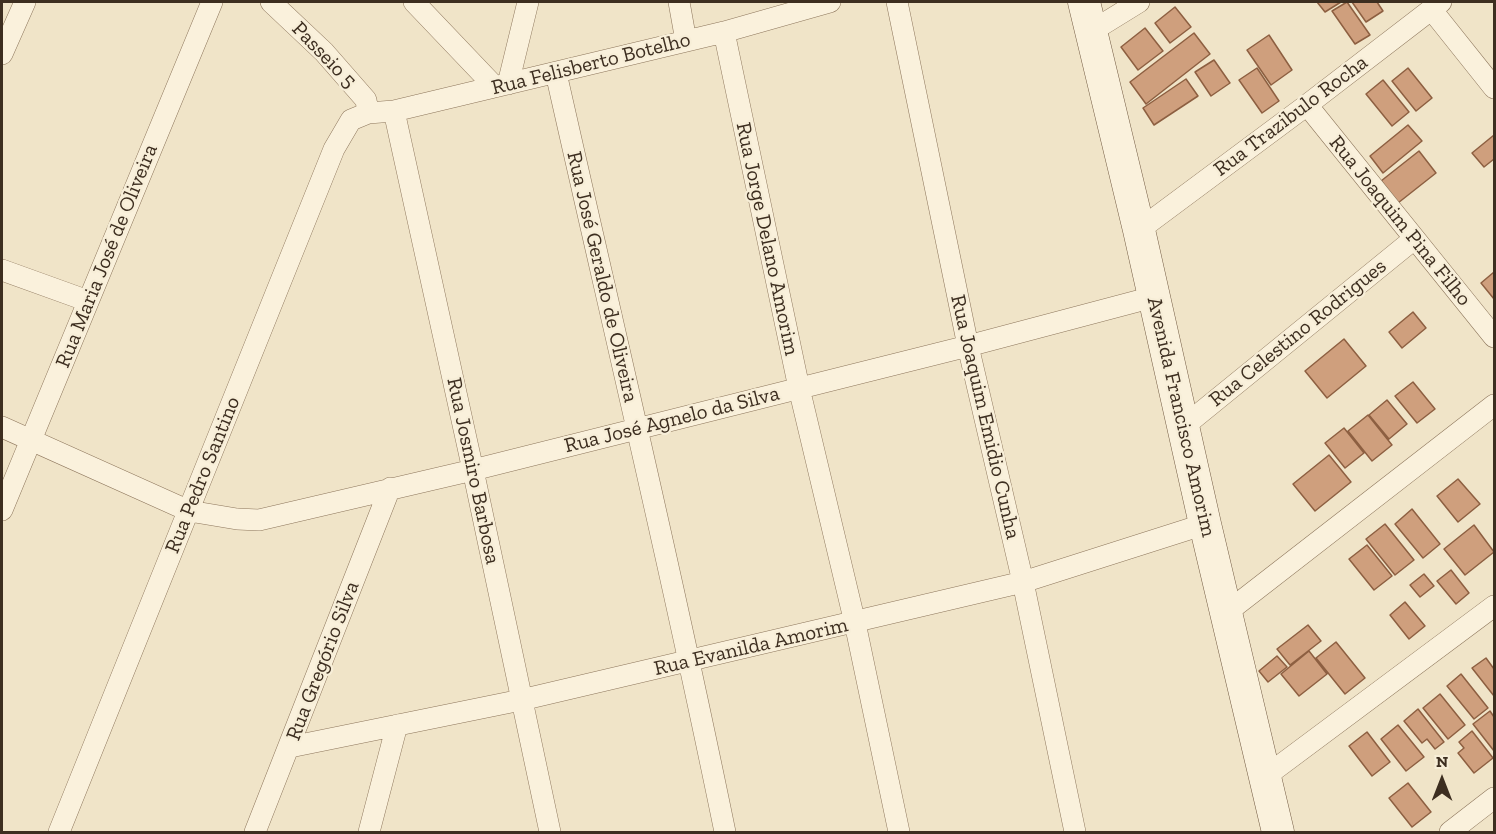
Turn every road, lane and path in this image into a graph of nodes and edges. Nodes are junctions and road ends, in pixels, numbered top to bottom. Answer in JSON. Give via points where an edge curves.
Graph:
{"nodes":[{"id":1,"x":25,"y":2,"type":"edge"},
{"id":2,"x":212,"y":2,"type":"edge"},
{"id":3,"x":270,"y":2,"type":"edge"},
{"id":4,"x":414,"y":2,"type":"edge"},
{"id":5,"x":528,"y":2,"type":"edge"},
{"id":6,"x":680,"y":2,"type":"edge"},
{"id":7,"x":830,"y":2,"type":"edge"},
{"id":8,"x":897,"y":2,"type":"edge"},
{"id":9,"x":1084,"y":2,"type":"edge"},
{"id":10,"x":1138,"y":2,"type":"edge"},
{"id":11,"x":1436,"y":5,"type":"edge"},
{"id":12,"x":724,"y":32,"type":"junction"},
{"id":13,"x":1092,"y":32,"type":"junction"},
{"id":14,"x":686,"y":41,"type":"junction"},
{"id":15,"x":2,"y":54,"type":"edge"},
{"id":16,"x":556,"y":73,"type":"junction"},
{"id":17,"x":501,"y":86,"type":"junction"},
{"id":18,"x":1494,"y":88,"type":"edge"},
{"id":19,"x":1306,"y":105,"type":"junction"},
{"id":20,"x":394,"y":111,"type":"junction"},
{"id":21,"x":360,"y":116,"type":"junction"},
{"id":22,"x":1139,"y":230,"type":"junction"},
{"id":23,"x":1414,"y":239,"type":"junction"},
{"id":24,"x":2,"y":270,"type":"edge"},
{"id":25,"x":1153,"y":297,"type":"junction"},
{"id":26,"x":88,"y":301,"type":"junction"},
{"id":27,"x":1494,"y":337,"type":"edge"},
{"id":28,"x":968,"y":346,"type":"junction"},
{"id":29,"x":799,"y":388,"type":"junction"},
{"id":30,"x":1494,"y":405,"type":"edge"},
{"id":31,"x":2,"y":427,"type":"edge"},
{"id":32,"x":1183,"y":427,"type":"junction"},
{"id":33,"x":635,"y":429,"type":"junction"},
{"id":34,"x":32,"y":439,"type":"junction"},
{"id":35,"x":473,"y":470,"type":"junction"},
{"id":36,"x":390,"y":488,"type":"junction"},
{"id":37,"x":2,"y":510,"type":"edge"},
{"id":38,"x":189,"y":511,"type":"junction"},
{"id":39,"x":1205,"y":524,"type":"junction"},
{"id":40,"x":1023,"y":582,"type":"junction"},
{"id":41,"x":1494,"y":606,"type":"edge"},
{"id":42,"x":1226,"y":614,"type":"junction"},
{"id":43,"x":855,"y":623,"type":"junction"},
{"id":44,"x":690,"y":662,"type":"junction"},
{"id":45,"x":521,"y":700,"type":"junction"},
{"id":46,"x":397,"y":725,"type":"junction"},
{"id":47,"x":290,"y":747,"type":"junction"},
{"id":48,"x":1266,"y":776,"type":"junction"},
{"id":49,"x":1494,"y":798,"type":"edge"},
{"id":50,"x":375,"y":810,"type":"junction"},
{"id":51,"x":59,"y":832,"type":"edge"},
{"id":52,"x":255,"y":832,"type":"edge"},
{"id":53,"x":369,"y":832,"type":"edge"},
{"id":54,"x":380,"y":832,"type":"edge"},
{"id":55,"x":550,"y":832,"type":"edge"},
{"id":56,"x":724,"y":832,"type":"edge"},
{"id":57,"x":900,"y":832,"type":"edge"},
{"id":58,"x":1075,"y":832,"type":"edge"},
{"id":59,"x":1278,"y":832,"type":"edge"},
{"id":60,"x":1450,"y":832,"type":"edge"}],
"edges":[{"from":1,"to":15,"type":"street"},
{"from":2,"to":26,"type":"street","name":"Rua Maria José de Oliveira"},
{"from":3,"to":21,"type":"street","name":"Passeio 5","via":[[324,52],[366,100]]},
{"from":4,"to":17,"type":"street"},
{"from":5,"to":17,"type":"street"},
{"from":6,"to":14,"type":"street"},
{"from":7,"to":12,"type":"street","name":"Rua Felisberto Botelho"},
{"from":8,"to":28,"type":"street","name":"Rua Joaquim Emidio Cunha"},
{"from":9,"to":13,"type":"main road","name":"Avenida Francisco Amorim"},
{"from":10,"to":13,"type":"street"},
{"from":11,"to":18,"type":"street"},
{"from":11,"to":19,"type":"street","name":"Rua Trazibulo Rocha"},
{"from":12,"to":14,"type":"street","name":"Rua Felisberto Botelho"},
{"from":12,"to":29,"type":"street","name":"Rua Jorge Delano Amorim"},
{"from":13,"to":22,"type":"main road","name":"Avenida Francisco Amorim"},
{"from":14,"to":16,"type":"street","name":"Rua Felisberto Botelho"},
{"from":16,"to":17,"type":"street","name":"Rua Felisberto Botelho"},
{"from":16,"to":33,"type":"street","name":"Rua José Geraldo de Oliveira"},
{"from":17,"to":20,"type":"street","name":"Rua Felisberto Botelho"},
{"from":19,"to":22,"type":"street","name":"Rua Trazibulo Rocha"},
{"from":19,"to":23,"type":"street","name":"Rua Joaquim Pina Filho"},
{"from":20,"to":21,"type":"street","name":"Rua Felisberto Botelho"},
{"from":20,"to":35,"type":"street","name":"Rua Josmiro Barbosa"},
{"from":21,"to":38,"type":"street","name":"Rua Pedro Santino","via":[[334,148]]},
{"from":22,"to":25,"type":"main road","name":"Avenida Francisco Amorim"},
{"from":23,"to":27,"type":"street","name":"Rua Joaquim Pina Filho"},
{"from":23,"to":32,"type":"street","name":"Rua Celestino Rodrigues"},
{"from":24,"to":26,"type":"street"},
{"from":25,"to":28,"type":"street","name":"Rua José Agnelo da Silva"},
{"from":25,"to":32,"type":"main road","name":"Avenida Francisco Amorim"},
{"from":26,"to":34,"type":"street","name":"Rua Maria José de Oliveira"},
{"from":28,"to":29,"type":"street","name":"Rua José Agnelo da Silva"},
{"from":28,"to":40,"type":"street","name":"Rua Joaquim Emidio Cunha"},
{"from":29,"to":33,"type":"street","name":"Rua José Agnelo da Silva"},
{"from":29,"to":43,"type":"street","name":"Rua Jorge Delano Amorim"},
{"from":30,"to":42,"type":"street"},
{"from":31,"to":34,"type":"street","name":"Rua José Agnelo da Silva"},
{"from":32,"to":39,"type":"main road","name":"Avenida Francisco Amorim"},
{"from":33,"to":35,"type":"street","name":"Rua José Agnelo da Silva"},
{"from":33,"to":44,"type":"street","name":"Rua José Geraldo de Oliveira"},
{"from":34,"to":37,"type":"street","name":"Rua Maria José de Oliveira"},
{"from":34,"to":38,"type":"street","name":"Rua José Agnelo da Silva"},
{"from":35,"to":36,"type":"street","name":"Rua José Agnelo da Silva"},
{"from":35,"to":45,"type":"street","name":"Rua Josmiro Barbosa"},
{"from":36,"to":38,"type":"street","name":"Rua José Agnelo da Silva","via":[[259,520]]},
{"from":36,"to":47,"type":"street","name":"Rua Gregório Silva"},
{"from":38,"to":51,"type":"street","name":"Rua Pedro Santino"},
{"from":39,"to":40,"type":"street","name":"Rua Evanilda Amorim"},
{"from":39,"to":42,"type":"main road","name":"Avenida Francisco Amorim"},
{"from":40,"to":43,"type":"street","name":"Rua Evanilda Amorim"},
{"from":40,"to":58,"type":"street","name":"Rua Joaquim Emidio Cunha"},
{"from":41,"to":48,"type":"street"},
{"from":42,"to":48,"type":"main road","name":"Avenida Francisco Amorim"},
{"from":43,"to":44,"type":"street","name":"Rua Evanilda Amorim"},
{"from":43,"to":57,"type":"street","name":"Rua Jorge Delano Amorim"},
{"from":44,"to":45,"type":"street","name":"Rua Evanilda Amorim"},
{"from":44,"to":56,"type":"street","name":"Rua José Geraldo de Oliveira"},
{"from":45,"to":46,"type":"street","name":"Rua Evanilda Amorim"},
{"from":45,"to":55,"type":"street","name":"Rua Josmiro Barbosa"},
{"from":46,"to":47,"type":"street","name":"Rua Evanilda Amorim"},
{"from":46,"to":50,"type":"street"},
{"from":47,"to":52,"type":"street","name":"Rua Gregório Silva"},
{"from":48,"to":59,"type":"main road","name":"Avenida Francisco Amorim"},
{"from":49,"to":60,"type":"street"},
{"from":50,"to":53,"type":"street"},
{"from":50,"to":54,"type":"street"}]}
